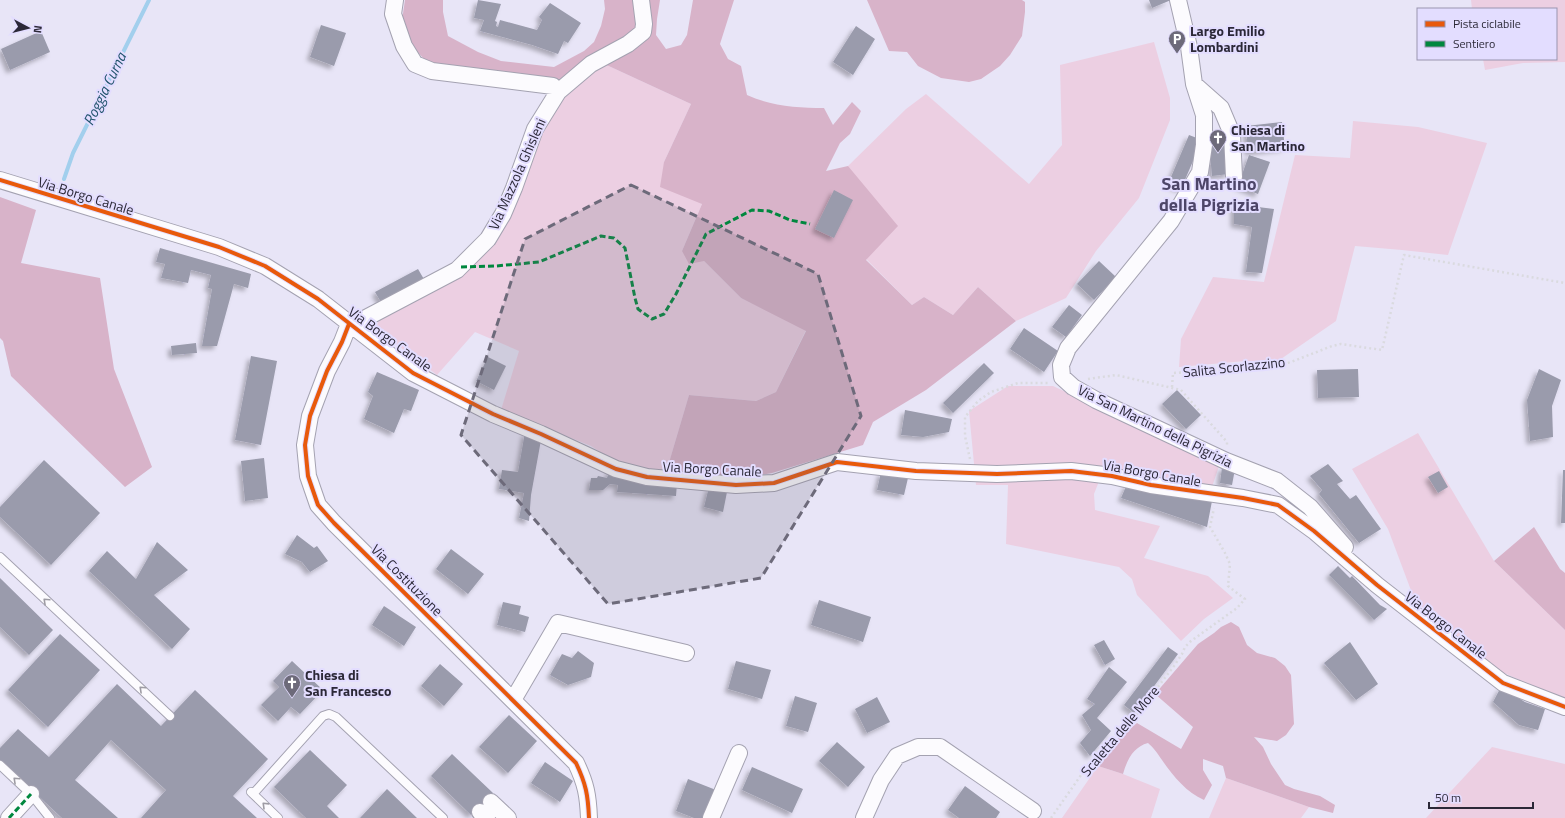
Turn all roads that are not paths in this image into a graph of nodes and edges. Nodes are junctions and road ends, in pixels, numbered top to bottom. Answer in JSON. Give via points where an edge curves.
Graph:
{"nodes":[{"id":1,"x":395,"y":0,"type":"edge"},
{"id":2,"x":641,"y":0,"type":"edge"},
{"id":3,"x":1178,"y":0,"type":"edge"},
{"id":4,"x":1194,"y":84,"type":"junction"},
{"id":5,"x":558,"y":92,"type":"junction"},
{"id":6,"x":1234,"y":177,"type":"dead end"},
{"id":7,"x":0,"y":180,"type":"edge"},
{"id":8,"x":349,"y":324,"type":"junction"},
{"id":9,"x":0,"y":557,"type":"edge"},
{"id":10,"x":1377,"y":585,"type":"junction"},
{"id":11,"x":686,"y":653,"type":"dead end"},
{"id":12,"x":513,"y":700,"type":"junction"},
{"id":13,"x":1565,"y":708,"type":"edge"},
{"id":14,"x":170,"y":716,"type":"dead end"},
{"id":15,"x":739,"y":753,"type":"dead end"},
{"id":16,"x":0,"y":765,"type":"edge"},
{"id":17,"x":32,"y":794,"type":"junction"},
{"id":18,"x":486,"y":811,"type":"edge"},
{"id":19,"x":1033,"y":811,"type":"dead end"},
{"id":20,"x":9,"y":818,"type":"edge"},
{"id":21,"x":50,"y":818,"type":"edge"},
{"id":22,"x":278,"y":818,"type":"edge"},
{"id":23,"x":443,"y":818,"type":"edge"},
{"id":24,"x":508,"y":818,"type":"edge"},
{"id":25,"x":589,"y":818,"type":"edge"},
{"id":26,"x":712,"y":818,"type":"edge"},
{"id":27,"x":864,"y":818,"type":"edge"}],
"edges":[{"from":1,"to":5,"type":"street","via":[[393,14],[404,46],[414,64],[432,71],[553,86]]},
{"from":2,"to":5,"type":"street","name":"Via Mazzola Ghisleni","via":[[643,32],[628,44],[592,64]]},
{"from":3,"to":4,"type":"street","name":"Via San Martino della Pigrizia","via":[[1189,47]]},
{"from":4,"to":6,"type":"street","via":[[1221,108],[1232,134]]},
{"from":4,"to":10,"type":"street","name":"Via San Martino della Pigrizia","via":[[1204,115],[1204,145],[1200,172],[1171,220],[1068,348],[1061,365],[1062,377],[1073,387],[1096,400],[1226,461],[1277,481],[1310,507]]},
{"from":5,"to":8,"type":"street","name":"Via Mazzola Ghisleni","via":[[534,129],[514,188],[503,214],[488,239],[457,270],[364,319]]},
{"from":7,"to":8,"type":"street","name":"Via Borgo Canale","via":[[219,247],[266,266],[318,299]]},
{"from":8,"to":10,"type":"street","name":"Via Borgo Canale","via":[[413,373],[493,414],[616,469],[647,477],[736,485],[774,483],[837,462],[916,471],[997,474],[1071,471],[1112,476],[1151,485],[1278,505],[1314,531]]},
{"from":8,"to":12,"type":"street","name":"Via Costituzione","via":[[327,370],[310,416],[305,445],[308,476],[318,505],[334,524]]},
{"from":14,"to":9,"type":"lane","one_way":true},
{"from":10,"to":13,"type":"street","name":"Via Borgo Canale","via":[[1503,683]]},
{"from":11,"to":12,"type":"street","via":[[558,623]]},
{"from":12,"to":25,"type":"street","name":"Via Costituzione","via":[[576,763],[585,782]]},
{"from":15,"to":26,"type":"street"},
{"from":17,"to":16,"type":"lane","one_way":true},
{"from":17,"to":20,"type":"street"},
{"from":17,"to":21,"type":"lane"},
{"from":18,"to":24,"type":"street"},
{"from":19,"to":27,"type":"street","via":[[940,747],[918,747],[897,756],[881,780]]},
{"from":22,"to":23,"type":"lane","one_way":true,"via":[[252,793],[323,716],[329,714],[336,717]]}]}
